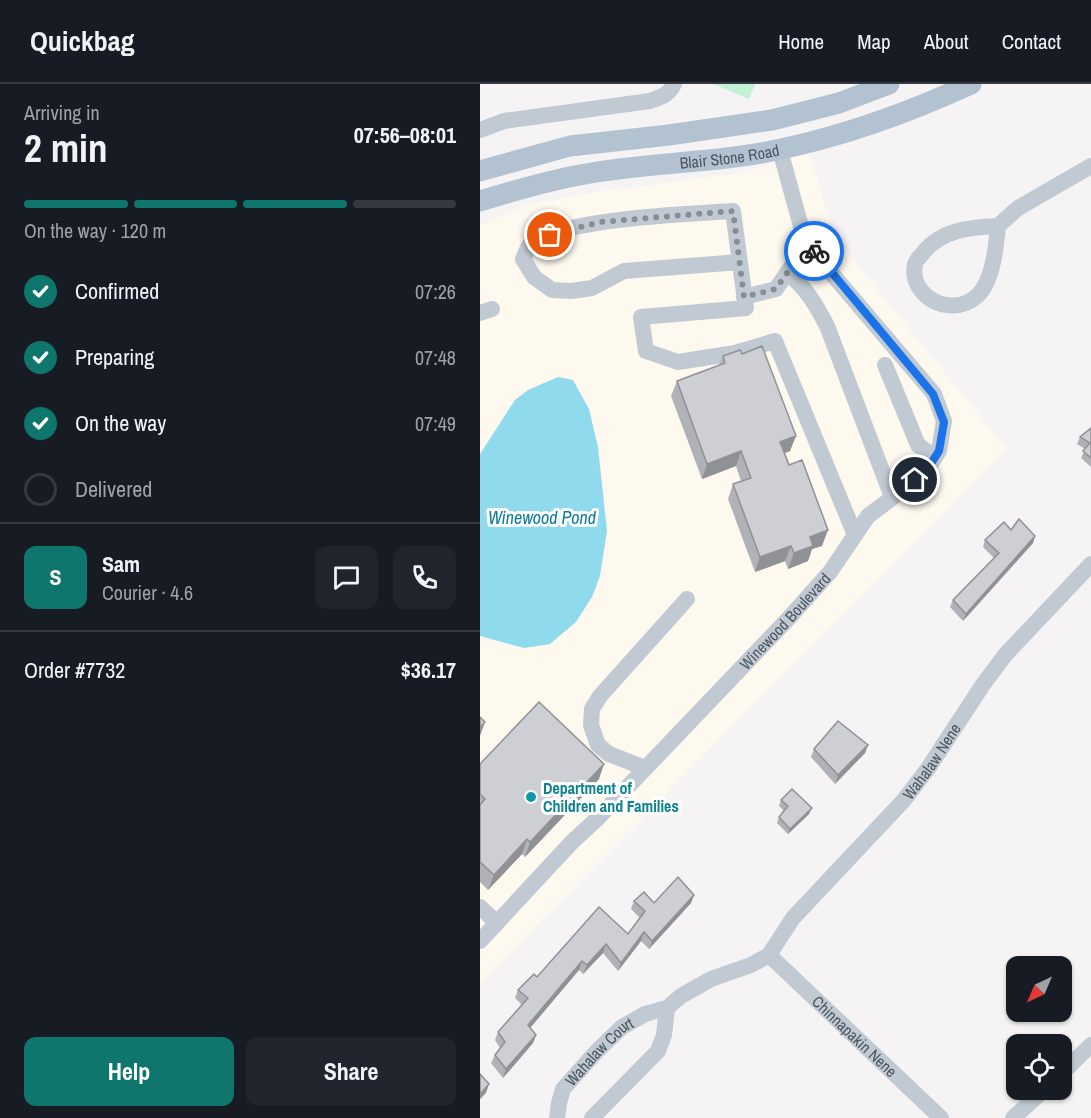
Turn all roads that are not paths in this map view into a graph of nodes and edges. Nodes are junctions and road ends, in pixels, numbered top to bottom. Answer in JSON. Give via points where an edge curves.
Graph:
{"nodes":[{"id":1,"x":674,"y":84,"type":"edge"},
{"id":2,"x":889,"y":84,"type":"edge"},
{"id":3,"x":971,"y":84,"type":"edge"},
{"id":4,"x":772,"y":120,"type":"junction"},
{"id":5,"x":480,"y":130,"type":"edge"},
{"id":6,"x":780,"y":150,"type":"junction"},
{"id":7,"x":1091,"y":166,"type":"edge"},
{"id":8,"x":480,"y":171,"type":"edge"},
{"id":9,"x":480,"y":201,"type":"edge"},
{"id":10,"x":998,"y":226,"type":"junction"},
{"id":11,"x":808,"y":242,"type":"junction"},
{"id":12,"x":740,"y":261,"type":"junction"},
{"id":13,"x":787,"y":273,"type":"junction"},
{"id":14,"x":744,"y":297,"type":"junction"},
{"id":15,"x":885,"y":365,"type":"dead end"},
{"id":16,"x":935,"y":457,"type":"junction"},
{"id":17,"x":892,"y":496,"type":"junction"},
{"id":18,"x":855,"y":535,"type":"junction"},
{"id":19,"x":1091,"y":564,"type":"edge"},
{"id":20,"x":687,"y":599,"type":"dead end"},
{"id":21,"x":645,"y":768,"type":"junction"},
{"id":22,"x":480,"y":907,"type":"edge"},
{"id":23,"x":497,"y":923,"type":"junction"},
{"id":24,"x":480,"y":941,"type":"edge"},
{"id":25,"x":769,"y":955,"type":"junction"},
{"id":26,"x":667,"y":1008,"type":"junction"},
{"id":27,"x":1091,"y":1045,"type":"edge"},
{"id":28,"x":1072,"y":1063,"type":"edge"},
{"id":29,"x":1033,"y":1100,"type":"edge"},
{"id":30,"x":557,"y":1118,"type":"edge"},
{"id":31,"x":592,"y":1118,"type":"edge"},
{"id":32,"x":941,"y":1118,"type":"edge"},
{"id":33,"x":1013,"y":1118,"type":"edge"}],
"edges":[{"from":1,"to":5,"type":"street","via":[[664,96],[650,101],[504,121]]},
{"from":2,"to":4,"type":"main road","name":"Blair Stone Road","via":[[839,103]]},
{"from":3,"to":6,"type":"main road","name":"Blair Stone Road","via":[[868,125]]},
{"from":4,"to":6,"type":"main road"},
{"from":4,"to":8,"type":"main road","name":"Blair Stone Road","via":[[570,146]]},
{"from":6,"to":9,"type":"main road","name":"Blair Stone Road","via":[[591,173]]},
{"from":6,"to":11,"type":"street","name":"Winewood Boulevard"},
{"from":7,"to":10,"type":"street","via":[[1018,208]]},
{"from":10,"to":10,"type":"street","via":[[990,271],[983,289],[972,301],[944,306],[920,289],[914,274],[915,262],[928,246],[954,231]]},
{"from":11,"to":13,"type":"street"},
{"from":11,"to":16,"type":"street","name":"Winewood Boulevard","via":[[933,394],[944,422]]},
{"from":12,"to":12,"type":"street","via":[[733,211],[600,222],[550,235],[529,247],[523,259],[534,277],[552,290],[571,291],[592,288],[624,271]]},
{"from":12,"to":14,"type":"street"},
{"from":13,"to":14,"type":"street","via":[[776,289]]},
{"from":13,"to":17,"type":"street","via":[[813,299],[827,326]]},
{"from":14,"to":18,"type":"street","via":[[746,308],[641,316],[646,351],[678,362],[735,353],[776,341]]},
{"from":15,"to":16,"type":"street","via":[[918,445]]},
{"from":16,"to":17,"type":"street","name":"Winewood Boulevard","via":[[915,480]]},
{"from":17,"to":18,"type":"street","name":"Winewood Boulevard","via":[[868,516]]},
{"from":18,"to":21,"type":"street","name":"Winewood Boulevard","via":[[830,572]]},
{"from":19,"to":25,"type":"street","name":"Wahalaw Nene","via":[[1005,655],[904,800],[793,918]]},
{"from":20,"to":21,"type":"street","via":[[592,709],[591,724],[598,745],[609,754]]},
{"from":21,"to":23,"type":"street","name":"Winewood Boulevard"},
{"from":22,"to":23,"type":"street"},
{"from":23,"to":24,"type":"street","name":"Winewood Boulevard"},
{"from":25,"to":26,"type":"street","name":"Wahalaw Court","via":[[711,979]]},
{"from":25,"to":32,"type":"street","name":"Chinnapakin Nene"},
{"from":26,"to":30,"type":"street","name":"Wahalaw Court","via":[[645,1014],[622,1027],[597,1051],[563,1089]]},
{"from":26,"to":31,"type":"street","name":"Wahalaw Court","via":[[658,1051]]},
{"from":27,"to":28,"type":"street"},
{"from":29,"to":33,"type":"street"}]}
